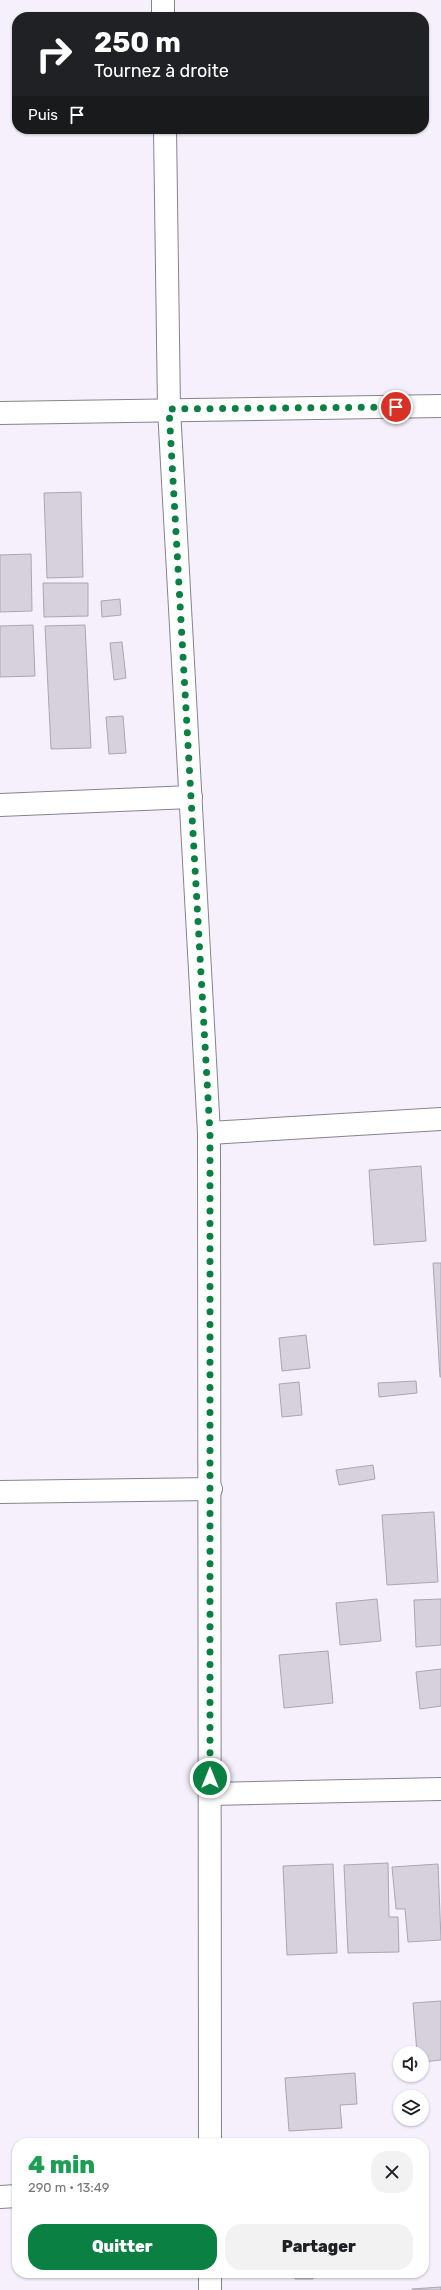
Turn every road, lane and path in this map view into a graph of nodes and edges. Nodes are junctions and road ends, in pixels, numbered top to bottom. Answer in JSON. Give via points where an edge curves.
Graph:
{"nodes":[{"id":1,"x":163,"y":0,"type":"edge"},
{"id":2,"x":163,"y":12,"type":"edge"},
{"id":3,"x":165,"y":134,"type":"edge"},
{"id":4,"x":441,"y":406,"type":"edge"},
{"id":5,"x":169,"y":409,"type":"junction"},
{"id":6,"x":0,"y":413,"type":"edge"},
{"id":7,"x":191,"y":797,"type":"junction"},
{"id":8,"x":0,"y":805,"type":"edge"},
{"id":9,"x":441,"y":1119,"type":"edge"},
{"id":10,"x":210,"y":1133,"type":"junction"},
{"id":11,"x":210,"y":1488,"type":"junction"},
{"id":12,"x":0,"y":1492,"type":"edge"},
{"id":13,"x":441,"y":1789,"type":"edge"},
{"id":14,"x":210,"y":1794,"type":"junction"},
{"id":15,"x":210,"y":2138,"type":"edge"},
{"id":16,"x":12,"y":2196,"type":"edge"},
{"id":17,"x":0,"y":2197,"type":"edge"},
{"id":18,"x":210,"y":2278,"type":"edge"},
{"id":19,"x":210,"y":2290,"type":"edge"}],
"edges":[{"from":1,"to":2,"type":"street"},
{"from":3,"to":5,"type":"street"},
{"from":4,"to":5,"type":"street"},
{"from":5,"to":6,"type":"street"},
{"from":5,"to":7,"type":"street"},
{"from":7,"to":8,"type":"street"},
{"from":7,"to":10,"type":"street"},
{"from":9,"to":10,"type":"street"},
{"from":10,"to":11,"type":"street"},
{"from":11,"to":12,"type":"street"},
{"from":11,"to":14,"type":"street"},
{"from":13,"to":14,"type":"street"},
{"from":14,"to":15,"type":"street"},
{"from":16,"to":17,"type":"street"},
{"from":18,"to":19,"type":"street"}]}
